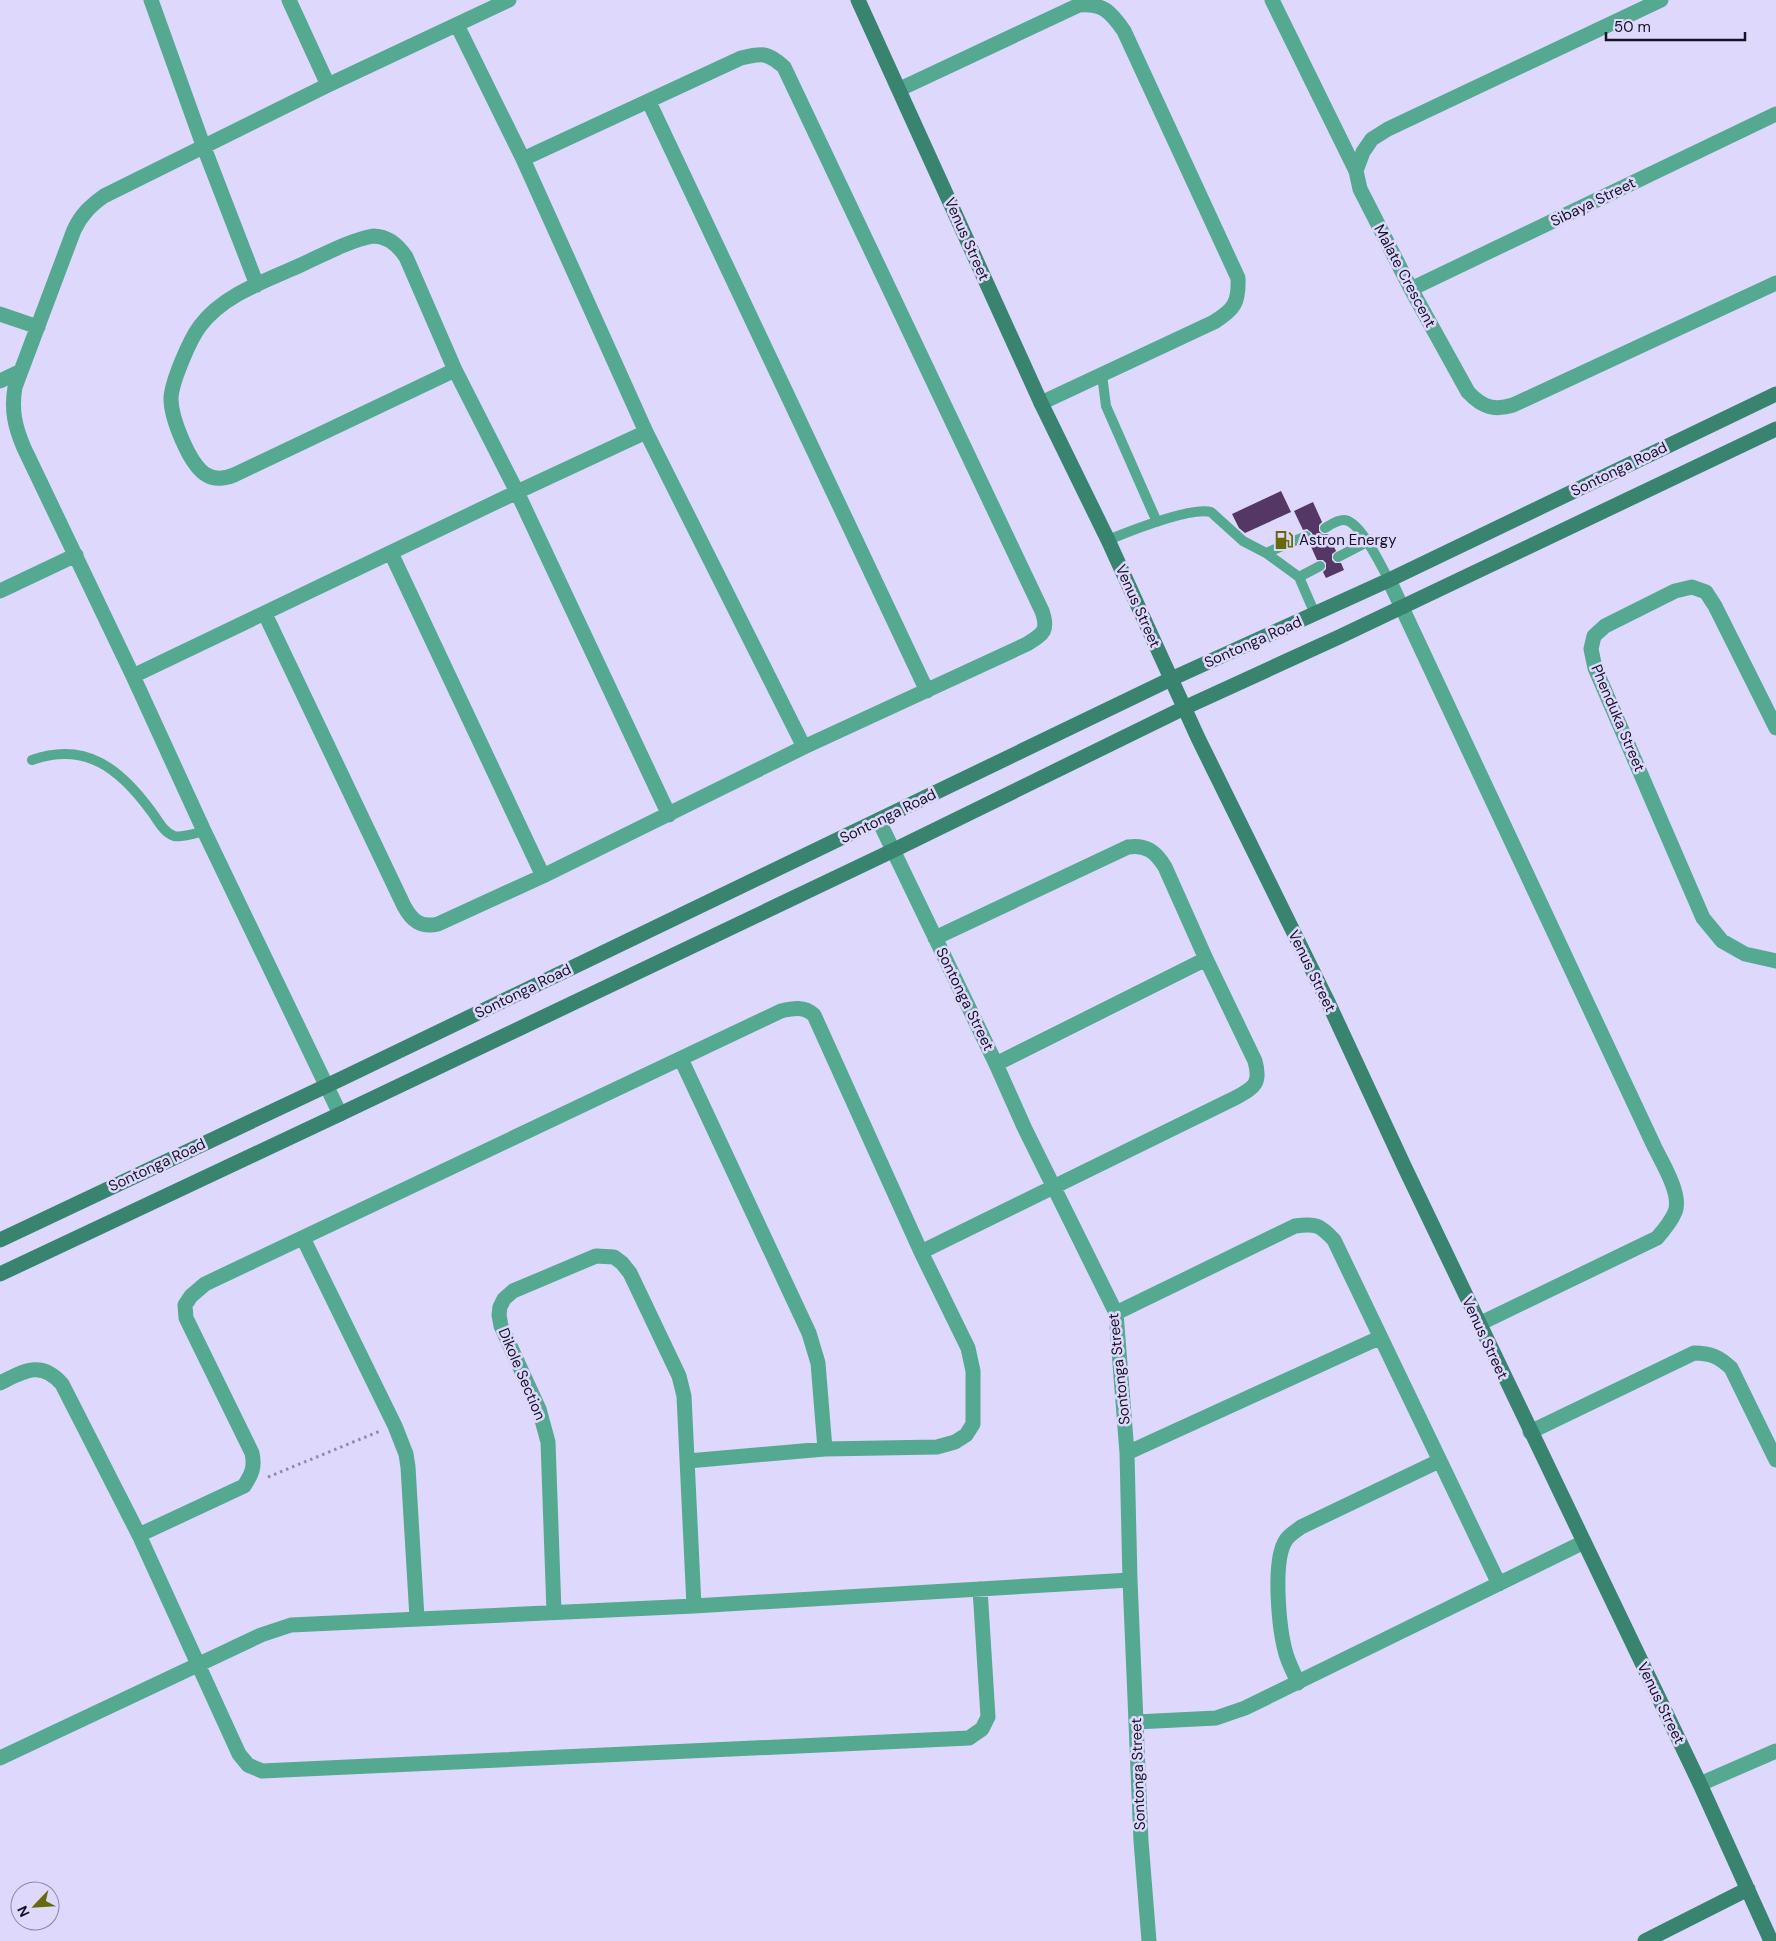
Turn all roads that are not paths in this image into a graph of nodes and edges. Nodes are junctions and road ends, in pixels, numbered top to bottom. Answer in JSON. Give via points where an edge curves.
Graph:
{"nodes":[{"id":1,"x":151,"y":0,"type":"edge"},
{"id":2,"x":289,"y":0,"type":"edge"},
{"id":3,"x":509,"y":0,"type":"edge"},
{"id":4,"x":858,"y":0,"type":"edge"},
{"id":5,"x":1272,"y":0,"type":"edge"},
{"id":6,"x":1661,"y":0,"type":"edge"},
{"id":7,"x":456,"y":25,"type":"junction"},
{"id":8,"x":328,"y":85,"type":"junction"},
{"id":9,"x":900,"y":89,"type":"junction"},
{"id":10,"x":649,"y":102,"type":"junction"},
{"id":11,"x":1776,"y":114,"type":"edge"},
{"id":12,"x":203,"y":146,"type":"junction"},
{"id":13,"x":523,"y":159,"type":"junction"},
{"id":14,"x":1356,"y":171,"type":"junction"},
{"id":15,"x":1776,"y":283,"type":"edge"},
{"id":16,"x":257,"y":285,"type":"junction"},
{"id":17,"x":1411,"y":290,"type":"junction"},
{"id":18,"x":0,"y":314,"type":"edge"},
{"id":19,"x":38,"y":327,"type":"junction"},
{"id":20,"x":455,"y":370,"type":"junction"},
{"id":21,"x":21,"y":371,"type":"junction"},
{"id":22,"x":1102,"y":375,"type":"junction"},
{"id":23,"x":0,"y":381,"type":"edge"},
{"id":24,"x":1776,"y":394,"type":"edge"},
{"id":25,"x":1041,"y":403,"type":"junction"},
{"id":26,"x":1776,"y":429,"type":"edge"},
{"id":27,"x":646,"y":432,"type":"junction"},
{"id":28,"x":517,"y":492,"type":"junction"},
{"id":29,"x":1157,"y":522,"type":"junction"},
{"id":30,"x":1325,"y":528,"type":"dead end"},
{"id":31,"x":1306,"y":536,"type":"dead end"},
{"id":32,"x":1108,"y":540,"type":"junction"},
{"id":33,"x":1367,"y":542,"type":"junction"},
{"id":34,"x":391,"y":553,"type":"junction"},
{"id":35,"x":1266,"y":553,"type":"junction"},
{"id":36,"x":76,"y":555,"type":"junction"},
{"id":37,"x":1338,"y":557,"type":"dead end"},
{"id":38,"x":1320,"y":566,"type":"dead end"},
{"id":39,"x":1300,"y":578,"type":"junction"},
{"id":40,"x":1389,"y":580,"type":"junction"},
{"id":41,"x":0,"y":591,"type":"edge"},
{"id":42,"x":1401,"y":606,"type":"junction"},
{"id":43,"x":264,"y":614,"type":"junction"},
{"id":44,"x":1315,"y":614,"type":"junction"},
{"id":45,"x":133,"y":676,"type":"junction"},
{"id":46,"x":1171,"y":679,"type":"junction"},
{"id":47,"x":927,"y":691,"type":"junction"},
{"id":48,"x":1184,"y":708,"type":"junction"},
{"id":49,"x":1776,"y":728,"type":"edge"},
{"id":50,"x":804,"y":747,"type":"junction"},
{"id":51,"x":32,"y":760,"type":"dead end"},
{"id":52,"x":670,"y":815,"type":"junction"},
{"id":53,"x":879,"y":821,"type":"junction"},
{"id":54,"x":204,"y":831,"type":"junction"},
{"id":55,"x":894,"y":850,"type":"junction"},
{"id":56,"x":543,"y":876,"type":"junction"},
{"id":57,"x":935,"y":938,"type":"junction"},
{"id":58,"x":1206,"y":959,"type":"junction"},
{"id":59,"x":1776,"y":961,"type":"edge"},
{"id":60,"x":681,"y":1059,"type":"junction"},
{"id":61,"x":996,"y":1064,"type":"junction"},
{"id":62,"x":328,"y":1086,"type":"junction"},
{"id":63,"x":340,"y":1114,"type":"junction"},
{"id":64,"x":1055,"y":1188,"type":"junction"},
{"id":65,"x":303,"y":1238,"type":"junction"},
{"id":66,"x":0,"y":1240,"type":"edge"},
{"id":67,"x":921,"y":1252,"type":"junction"},
{"id":68,"x":0,"y":1274,"type":"edge"},
{"id":69,"x":1116,"y":1313,"type":"junction"},
{"id":70,"x":1479,"y":1324,"type":"junction"},
{"id":71,"x":1379,"y":1338,"type":"junction"},
{"id":72,"x":0,"y":1383,"type":"edge"},
{"id":73,"x":1530,"y":1432,"type":"junction"},
{"id":74,"x":825,"y":1449,"type":"junction"},
{"id":75,"x":1128,"y":1453,"type":"junction"},
{"id":76,"x":1776,"y":1460,"type":"edge"},
{"id":77,"x":688,"y":1461,"type":"junction"},
{"id":78,"x":1439,"y":1461,"type":"junction"},
{"id":79,"x":139,"y":1535,"type":"junction"},
{"id":80,"x":1584,"y":1542,"type":"junction"},
{"id":81,"x":1130,"y":1580,"type":"junction"},
{"id":82,"x":1498,"y":1584,"type":"junction"},
{"id":83,"x":980,"y":1588,"type":"junction"},
{"id":84,"x":694,"y":1606,"type":"junction"},
{"id":85,"x":554,"y":1612,"type":"junction"},
{"id":86,"x":417,"y":1618,"type":"junction"},
{"id":87,"x":198,"y":1666,"type":"junction"},
{"id":88,"x":1298,"y":1682,"type":"junction"},
{"id":89,"x":1136,"y":1722,"type":"junction"},
{"id":90,"x":1776,"y":1751,"type":"edge"},
{"id":91,"x":0,"y":1758,"type":"edge"},
{"id":92,"x":1700,"y":1784,"type":"junction"},
{"id":93,"x":1748,"y":1889,"type":"junction"},
{"id":94,"x":1150,"y":1941,"type":"edge"},
{"id":95,"x":1645,"y":1941,"type":"edge"},
{"id":96,"x":1771,"y":1941,"type":"edge"}],
"edges":[{"from":1,"to":12,"type":"street"},
{"from":2,"to":8,"type":"street"},
{"from":3,"to":7,"type":"street"},
{"from":4,"to":9,"type":"main road","name":"Venus Street"},
{"from":5,"to":14,"type":"street","name":"Malate Crescent"},
{"from":6,"to":14,"type":"street","via":[[1388,129],[1372,139]]},
{"from":7,"to":8,"type":"street"},
{"from":7,"to":13,"type":"street"},
{"from":8,"to":12,"type":"street"},
{"from":9,"to":22,"type":"street","via":[[1079,5],[1098,5],[1109,12],[1124,31],[1238,278],[1238,291],[1236,303],[1214,322]]},
{"from":9,"to":25,"type":"main road","name":"Venus Street"},
{"from":10,"to":13,"type":"street"},
{"from":10,"to":47,"type":"street"},
{"from":10,"to":47,"type":"street","via":[[741,58],[761,54],[784,67],[794,85],[1046,622],[1045,630],[1026,644]]},
{"from":11,"to":17,"type":"street","name":"Sibaya Street"},
{"from":12,"to":16,"type":"street"},
{"from":12,"to":19,"type":"street","via":[[104,196],[85,211],[74,230]]},
{"from":13,"to":27,"type":"street"},
{"from":14,"to":17,"type":"street","name":"Malate Crescent","via":[[1360,188]]},
{"from":15,"to":17,"type":"street","name":"Malate Crescent","via":[[1503,408],[1490,408],[1468,392]]},
{"from":16,"to":20,"type":"street","via":[[363,238],[387,238],[410,264]]},
{"from":16,"to":20,"type":"street","via":[[227,302],[200,326],[191,339],[172,392],[176,425],[198,468],[210,476],[223,478],[234,475]]},
{"from":18,"to":19,"type":"street"},
{"from":19,"to":21,"type":"street"},
{"from":20,"to":28,"type":"street"},
{"from":21,"to":23,"type":"street"},
{"from":21,"to":36,"type":"street","via":[[13,398],[16,430]]},
{"from":22,"to":25,"type":"street"},
{"from":22,"to":29,"type":"lane","via":[[1106,406]]},
{"from":24,"to":40,"type":"main road","name":"Sontonga Road"},
{"from":25,"to":32,"type":"main road","name":"Venus Street"},
{"from":26,"to":42,"type":"main road","name":"Sontonga Road"},
{"from":27,"to":28,"type":"street"},
{"from":27,"to":50,"type":"street"},
{"from":28,"to":34,"type":"street"},
{"from":28,"to":52,"type":"street"},
{"from":29,"to":32,"type":"lane"},
{"from":29,"to":35,"type":"lane","via":[[1197,512],[1211,512],[1243,541]]},
{"from":30,"to":33,"type":"lane","via":[[1345,520],[1360,531]]},
{"from":31,"to":35,"type":"lane"},
{"from":32,"to":46,"type":"main road","name":"Venus Street"},
{"from":33,"to":37,"type":"lane"},
{"from":33,"to":40,"type":"lane"},
{"from":34,"to":43,"type":"street"},
{"from":34,"to":56,"type":"street"},
{"from":35,"to":39,"type":"lane"},
{"from":36,"to":41,"type":"street"},
{"from":36,"to":45,"type":"street"},
{"from":38,"to":39,"type":"lane"},
{"from":39,"to":44,"type":"lane"},
{"from":40,"to":42,"type":"street"},
{"from":40,"to":44,"type":"main road","name":"Sontonga Road"},
{"from":42,"to":48,"type":"main road","name":"Sontonga Road"},
{"from":42,"to":70,"type":"street","via":[[1674,1184],[1676,1210],[1656,1238]]},
{"from":43,"to":45,"type":"street"},
{"from":43,"to":56,"type":"street","via":[[413,920],[424,926],[438,924]]},
{"from":44,"to":46,"type":"main road","name":"Sontonga Road"},
{"from":45,"to":54,"type":"street"},
{"from":46,"to":48,"type":"main road","name":"Venus Street"},
{"from":46,"to":53,"type":"main road","name":"Sontonga Road"},
{"from":47,"to":50,"type":"street"},
{"from":48,"to":55,"type":"main road","name":"Sontonga Road"},
{"from":48,"to":70,"type":"main road","name":"Venus Street"},
{"from":49,"to":59,"type":"street","name":"Phenduka Street","via":[[1706,592],[1692,588],[1675,591],[1605,626],[1594,636],[1591,649],[1595,668],[1703,918],[1722,940],[1745,954]]},
{"from":50,"to":52,"type":"street"},
{"from":51,"to":54,"type":"lane","via":[[49,754],[70,753],[92,758],[127,782],[164,830],[176,837]]},
{"from":52,"to":56,"type":"street"},
{"from":53,"to":55,"type":"street","name":"Sontonga Street"},
{"from":53,"to":62,"type":"main road","name":"Sontonga Road"},
{"from":54,"to":62,"type":"street"},
{"from":55,"to":57,"type":"street","name":"Sontonga Street"},
{"from":55,"to":63,"type":"main road","name":"Sontonga Road"},
{"from":57,"to":58,"type":"street","via":[[1137,845],[1158,855]]},
{"from":57,"to":61,"type":"street","name":"Sontonga Street"},
{"from":58,"to":61,"type":"street"},
{"from":58,"to":64,"type":"street","via":[[1255,1061],[1257,1081],[1250,1090],[1237,1097]]},
{"from":60,"to":65,"type":"street"},
{"from":60,"to":67,"type":"street","via":[[780,1011],[808,1010],[814,1015]]},
{"from":60,"to":74,"type":"street","via":[[809,1333],[818,1364]]},
{"from":61,"to":64,"type":"street","name":"Sontonga Street"},
{"from":62,"to":63,"type":"street"},
{"from":62,"to":66,"type":"main road","name":"Sontonga Road"},
{"from":63,"to":68,"type":"main road","name":"Sontonga Road"},
{"from":64,"to":67,"type":"street"},
{"from":64,"to":69,"type":"street","name":"Sontonga Street"},
{"from":65,"to":79,"type":"street","via":[[206,1284],[185,1305],[186,1318],[252,1453],[253,1474],[244,1486]]},
{"from":65,"to":86,"type":"street","via":[[406,1454]]},
{"from":67,"to":74,"type":"street","via":[[968,1348],[973,1370],[973,1424],[966,1435],[937,1447]]},
{"from":69,"to":71,"type":"street","via":[[1295,1226],[1310,1224],[1322,1228],[1334,1240]]},
{"from":69,"to":75,"type":"street","name":"Sontonga Street"},
{"from":70,"to":73,"type":"main road","name":"Venus Street"},
{"from":71,"to":75,"type":"street"},
{"from":71,"to":78,"type":"street"},
{"from":72,"to":79,"type":"street","via":[[33,1370],[45,1371],[57,1378],[68,1393]]},
{"from":73,"to":76,"type":"street","via":[[1694,1353],[1708,1353],[1720,1357],[1731,1368]]},
{"from":73,"to":80,"type":"main road","name":"Venus Street"},
{"from":74,"to":77,"type":"street"},
{"from":75,"to":81,"type":"street","name":"Sontonga Street"},
{"from":77,"to":84,"type":"street","name":"Dikole Section"},
{"from":77,"to":85,"type":"street","name":"Dikole Section","via":[[680,1381],[630,1273],[622,1263],[614,1258],[596,1256],[513,1291],[504,1299],[499,1315],[501,1326],[541,1415],[548,1442]]},
{"from":78,"to":82,"type":"street"},
{"from":78,"to":88,"type":"street","via":[[1300,1527],[1286,1539],[1277,1569],[1281,1629],[1286,1654]]},
{"from":79,"to":87,"type":"street"},
{"from":80,"to":82,"type":"street"},
{"from":80,"to":92,"type":"main road","name":"Venus Street"},
{"from":81,"to":83,"type":"street"},
{"from":81,"to":89,"type":"street","name":"Sontonga Street"},
{"from":82,"to":88,"type":"street"},
{"from":83,"to":84,"type":"street"},
{"from":83,"to":87,"type":"street","via":[[988,1717],[976,1733],[960,1739],[262,1770],[248,1765],[239,1754]]},
{"from":84,"to":85,"type":"street"},
{"from":85,"to":86,"type":"street"},
{"from":86,"to":87,"type":"street","via":[[291,1625],[261,1635]]},
{"from":87,"to":91,"type":"street"},
{"from":88,"to":89,"type":"street","via":[[1245,1708],[1216,1718]]},
{"from":89,"to":94,"type":"street","name":"Sontonga Street","via":[[1141,1841]]},
{"from":90,"to":92,"type":"street"},
{"from":92,"to":93,"type":"main road","name":"Venus Street"},
{"from":93,"to":95,"type":"main road"},
{"from":93,"to":96,"type":"main road","name":"Venus Street"}]}
